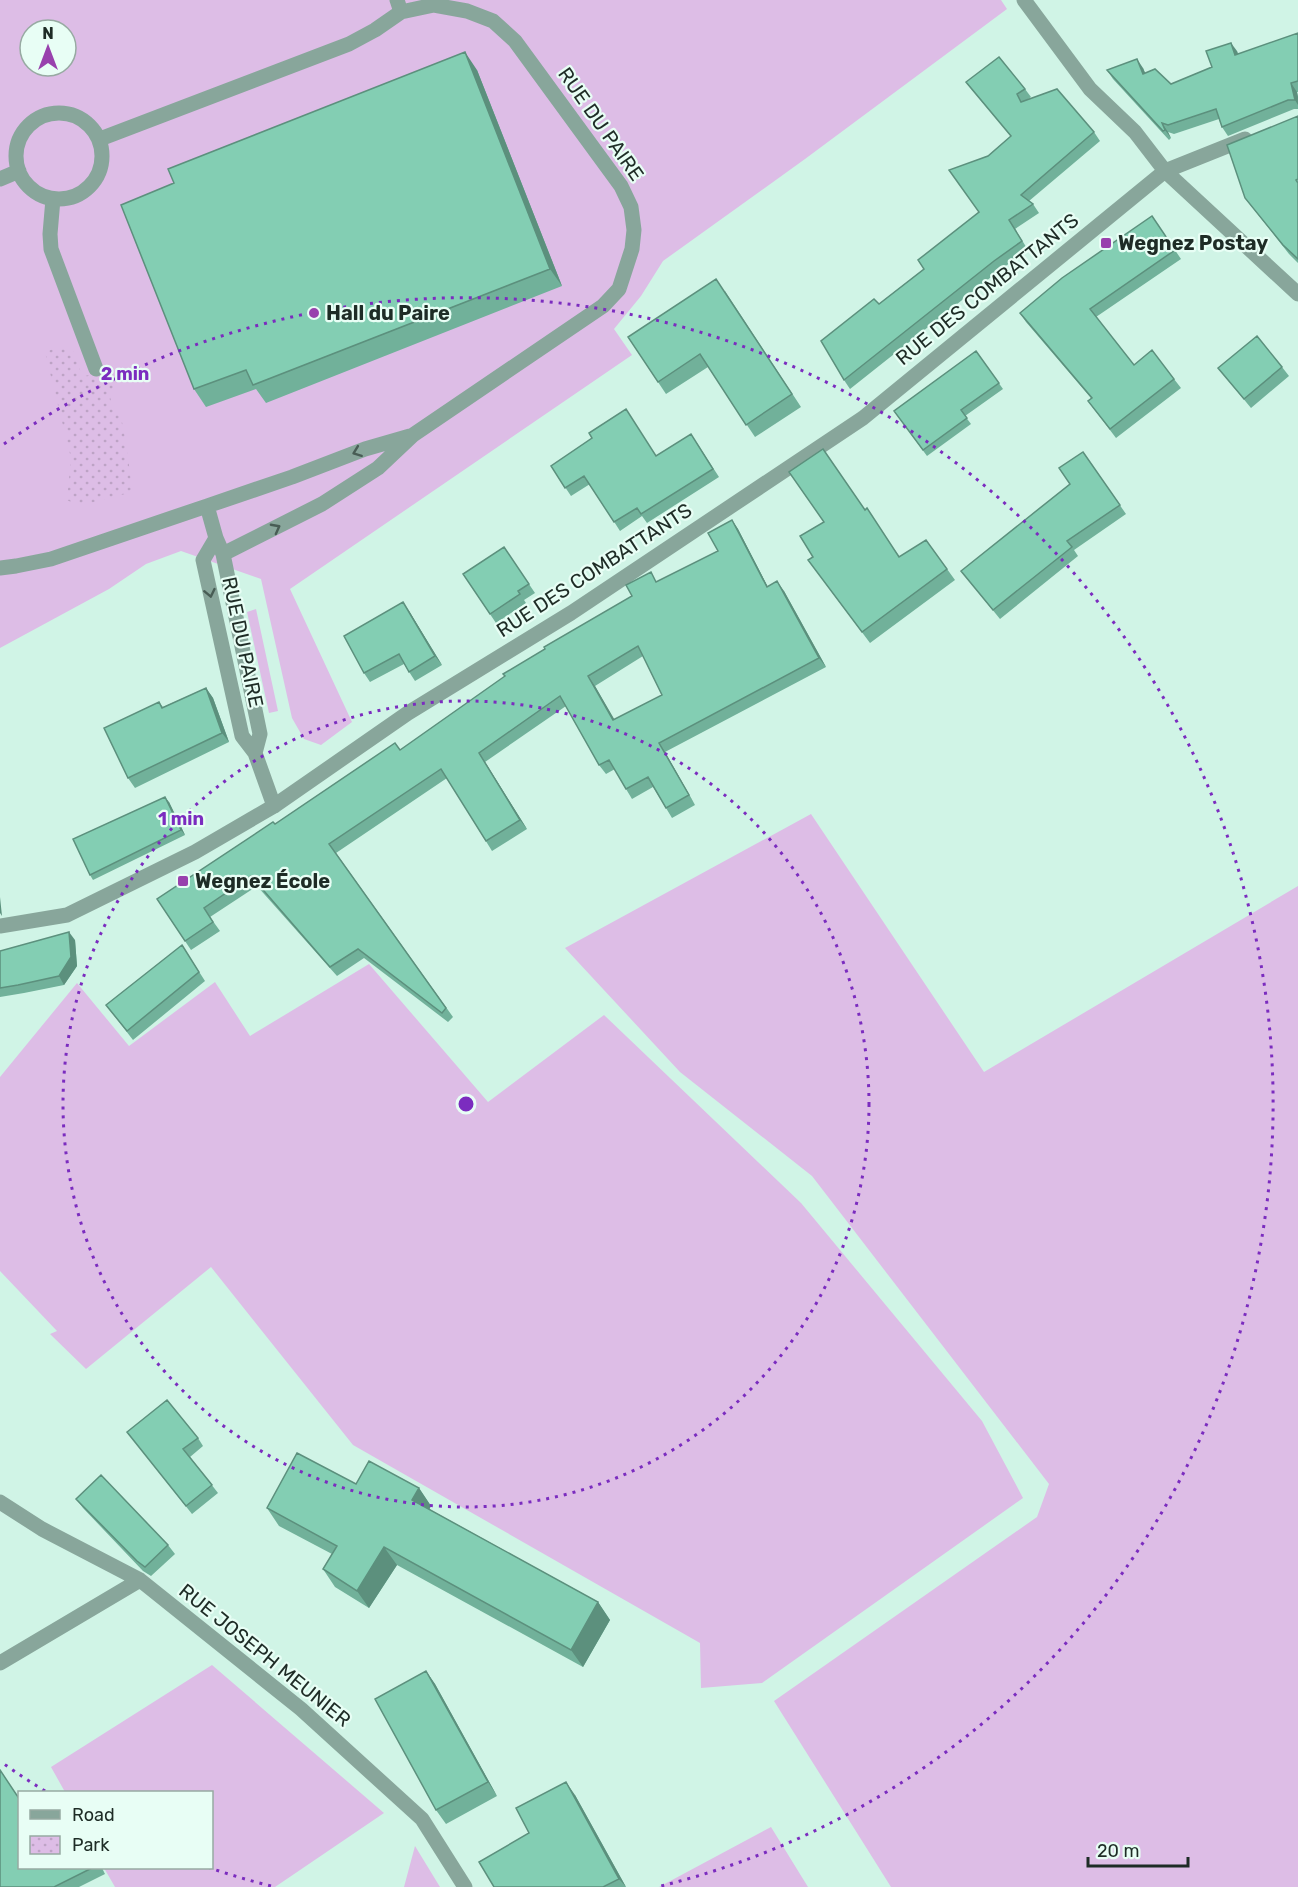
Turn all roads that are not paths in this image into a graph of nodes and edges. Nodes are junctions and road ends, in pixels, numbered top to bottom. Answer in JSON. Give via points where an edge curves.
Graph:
{"nodes":[{"id":1,"x":1024,"y":0,"type":"edge"},
{"id":2,"x":399,"y":6,"type":"edge"},
{"id":3,"x":1254,"y":135,"type":"edge"},
{"id":4,"x":100,"y":139,"type":"junction"},
{"id":5,"x":19,"y":171,"type":"junction"},
{"id":6,"x":1165,"y":171,"type":"junction"},
{"id":7,"x":0,"y":179,"type":"edge"},
{"id":8,"x":53,"y":199,"type":"junction"},
{"id":9,"x":1298,"y":294,"type":"edge"},
{"id":10,"x":96,"y":369,"type":"dead end"},
{"id":11,"x":413,"y":435,"type":"junction"},
{"id":12,"x":207,"y":506,"type":"junction"},
{"id":13,"x":216,"y":538,"type":"junction"},
{"id":14,"x":223,"y":554,"type":"junction"},
{"id":15,"x":0,"y":568,"type":"edge"},
{"id":16,"x":255,"y":753,"type":"junction"},
{"id":17,"x":274,"y":806,"type":"junction"},
{"id":18,"x":0,"y":926,"type":"edge"},
{"id":19,"x":0,"y":1502,"type":"edge"},
{"id":20,"x":140,"y":1580,"type":"junction"},
{"id":21,"x":0,"y":1663,"type":"edge"},
{"id":22,"x":465,"y":1887,"type":"edge"}],
"edges":[{"from":1,"to":6,"type":"street","via":[[1090,89],[1135,132]]},
{"from":2,"to":4,"type":"street","name":"RUE DU PAIRE","via":[[375,30],[350,44]]},
{"from":2,"to":11,"type":"street","name":"RUE DU PAIRE","via":[[434,5],[466,11],[493,21],[515,41],[621,186],[631,207],[634,230],[619,289],[603,306]]},
{"from":3,"to":6,"type":"street","name":"RUE DES COMBATTANTS"},
{"from":4,"to":5,"type":"street","via":[[80,117],[65,113],[36,119],[18,142]]},
{"from":4,"to":8,"type":"street","via":[[102,165],[90,188],[66,199]]},
{"from":5,"to":7,"type":"street"},
{"from":5,"to":8,"type":"street","via":[[32,190]]},
{"from":6,"to":9,"type":"street"},
{"from":6,"to":17,"type":"street","name":"RUE DES COMBATTANTS","via":[[863,418],[572,613],[408,713]]},
{"from":8,"to":10,"type":"street","via":[[51,249]]},
{"from":11,"to":12,"type":"street","name":"RUE DU PAIRE","one_way":true},
{"from":14,"to":11,"type":"street","name":"RUE DU PAIRE","one_way":true,"via":[[322,504],[378,468]]},
{"from":12,"to":13,"type":"street","name":"RUE DU PAIRE"},
{"from":12,"to":15,"type":"street","name":"RUE DU PAIRE","via":[[51,559]]},
{"from":13,"to":14,"type":"street","name":"RUE DU PAIRE"},
{"from":13,"to":16,"type":"street","name":"RUE DU PAIRE","one_way":true,"via":[[204,560],[242,736]]},
{"from":14,"to":16,"type":"street","name":"RUE DU PAIRE","via":[[260,734]]},
{"from":16,"to":17,"type":"street","name":"RUE DU PAIRE"},
{"from":17,"to":18,"type":"street","name":"RUE DES COMBATTANTS","via":[[195,852],[67,915]]},
{"from":19,"to":20,"type":"street","name":"RUE JOSEPH MEUNIER","via":[[42,1529]]},
{"from":20,"to":21,"type":"street"},
{"from":20,"to":22,"type":"street","name":"RUE JOSEPH MEUNIER","via":[[301,1709],[422,1819]]}]}
